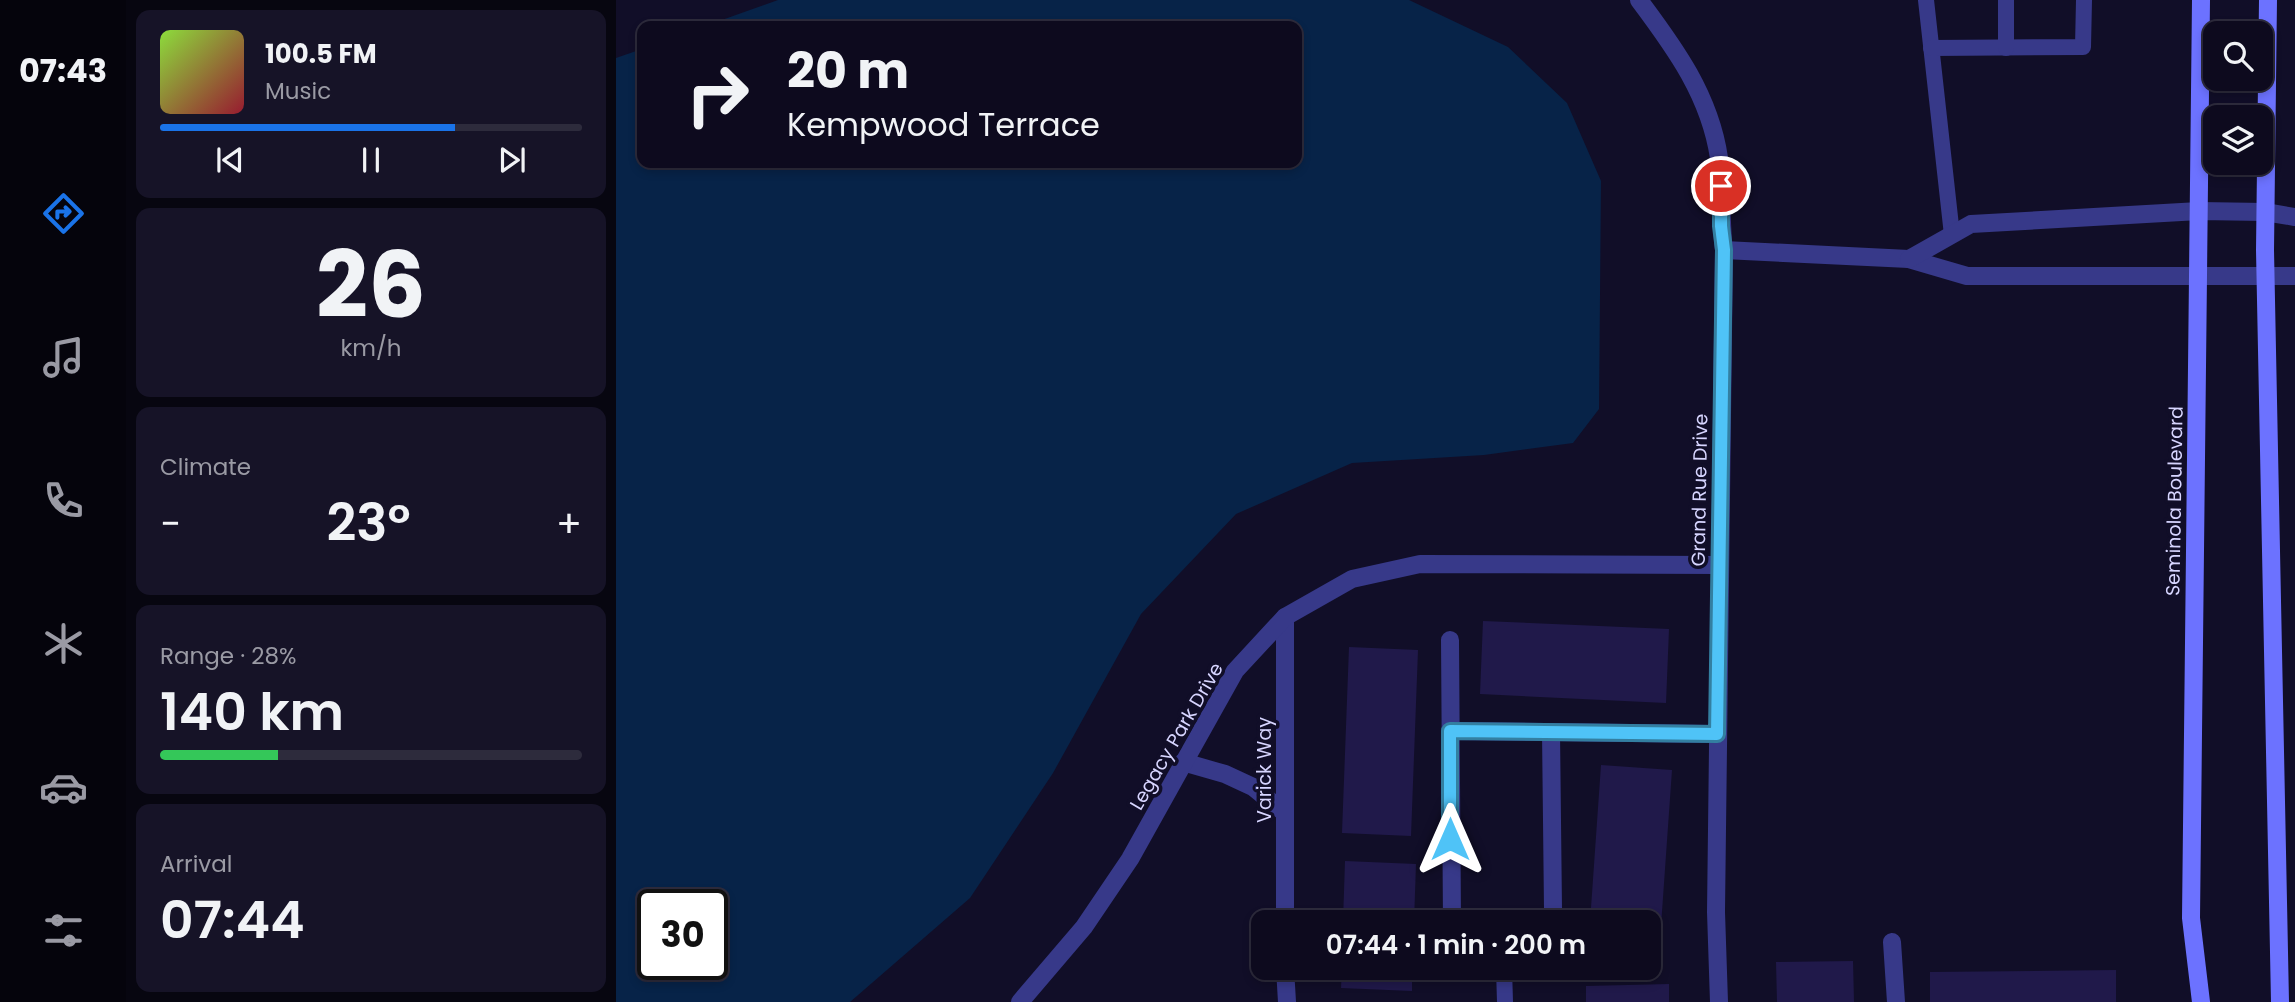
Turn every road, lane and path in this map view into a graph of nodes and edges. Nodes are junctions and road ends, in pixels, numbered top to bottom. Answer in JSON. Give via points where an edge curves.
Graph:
{"nodes":[{"id":1,"x":1639,"y":0,"type":"edge"},
{"id":2,"x":1926,"y":0,"type":"edge"},
{"id":3,"x":2006,"y":0,"type":"edge"},
{"id":4,"x":2084,"y":0,"type":"edge"},
{"id":5,"x":2201,"y":0,"type":"edge"},
{"id":6,"x":2268,"y":0,"type":"edge"},
{"id":7,"x":1931,"y":48,"type":"junction"},
{"id":8,"x":2006,"y":48,"type":"junction"},
{"id":9,"x":2199,"y":211,"type":"junction"},
{"id":10,"x":2265,"y":212,"type":"junction"},
{"id":11,"x":2295,"y":217,"type":"edge"},
{"id":12,"x":1952,"y":234,"type":"junction"},
{"id":13,"x":1724,"y":250,"type":"junction"},
{"id":14,"x":1909,"y":259,"type":"junction"},
{"id":15,"x":2198,"y":275,"type":"junction"},
{"id":16,"x":2265,"y":276,"type":"junction"},
{"id":17,"x":2295,"y":276,"type":"edge"},
{"id":18,"x":1718,"y":565,"type":"junction"},
{"id":19,"x":1285,"y":617,"type":"junction"},
{"id":20,"x":1450,"y":640,"type":"dead end"},
{"id":21,"x":1450,"y":731,"type":"junction"},
{"id":22,"x":1551,"y":732,"type":"junction"},
{"id":23,"x":1717,"y":734,"type":"junction"},
{"id":24,"x":1183,"y":762,"type":"junction"},
{"id":25,"x":1285,"y":813,"type":"junction"},
{"id":26,"x":1285,"y":910,"type":"edge"},
{"id":27,"x":1452,"y":910,"type":"edge"},
{"id":28,"x":1553,"y":910,"type":"edge"},
{"id":29,"x":1892,"y":942,"type":"dead end"},
{"id":30,"x":1286,"y":980,"type":"edge"},
{"id":31,"x":1504,"y":980,"type":"edge"},
{"id":32,"x":1020,"y":1002,"type":"edge"},
{"id":33,"x":1287,"y":1002,"type":"edge"},
{"id":34,"x":1505,"y":1002,"type":"edge"},
{"id":35,"x":1719,"y":1002,"type":"edge"},
{"id":36,"x":1896,"y":1002,"type":"edge"},
{"id":37,"x":2201,"y":1002,"type":"edge"},
{"id":38,"x":2280,"y":1002,"type":"edge"}],
"edges":[{"from":1,"to":13,"type":"street","name":"Grand Rue Drive","via":[[1670,41],[1706,108],[1719,160]]},
{"from":2,"to":7,"type":"lane"},
{"from":3,"to":8,"type":"lane"},
{"from":4,"to":8,"type":"lane","via":[[2083,47]]},
{"from":5,"to":9,"type":"main road","name":"Seminola Boulevard"},
{"from":6,"to":10,"type":"main road"},
{"from":7,"to":8,"type":"lane"},
{"from":7,"to":12,"type":"lane"},
{"from":9,"to":10,"type":"street"},
{"from":9,"to":12,"type":"street","via":[[1971,224]]},
{"from":9,"to":15,"type":"main road","name":"Seminola Boulevard"},
{"from":10,"to":11,"type":"street"},
{"from":10,"to":16,"type":"main road"},
{"from":12,"to":14,"type":"street"},
{"from":13,"to":14,"type":"street"},
{"from":13,"to":18,"type":"street","name":"Grand Rue Drive"},
{"from":14,"to":15,"type":"street","via":[[1967,276]]},
{"from":15,"to":16,"type":"street"},
{"from":15,"to":37,"type":"main road","name":"Seminola Boulevard","via":[[2190,918]]},
{"from":16,"to":17,"type":"street"},
{"from":16,"to":38,"type":"main road"},
{"from":18,"to":19,"type":"street","name":"Legacy Park Drive","via":[[1420,564],[1352,579]]},
{"from":18,"to":23,"type":"street","name":"Grand Rue Drive"},
{"from":19,"to":24,"type":"street","name":"Legacy Park Drive","via":[[1235,671]]},
{"from":19,"to":25,"type":"street","name":"Varick Way"},
{"from":20,"to":21,"type":"street"},
{"from":21,"to":22,"type":"street"},
{"from":21,"to":27,"type":"street"},
{"from":22,"to":23,"type":"street"},
{"from":22,"to":28,"type":"street"},
{"from":23,"to":35,"type":"street","name":"Grand Rue Drive"},
{"from":24,"to":25,"type":"street","via":[[1253,787]]},
{"from":24,"to":32,"type":"street","name":"Legacy Park Drive","via":[[1130,859],[1084,927]]},
{"from":25,"to":26,"type":"street","name":"Varick Way"},
{"from":29,"to":36,"type":"street"},
{"from":30,"to":33,"type":"street"},
{"from":31,"to":34,"type":"lane"}]}
